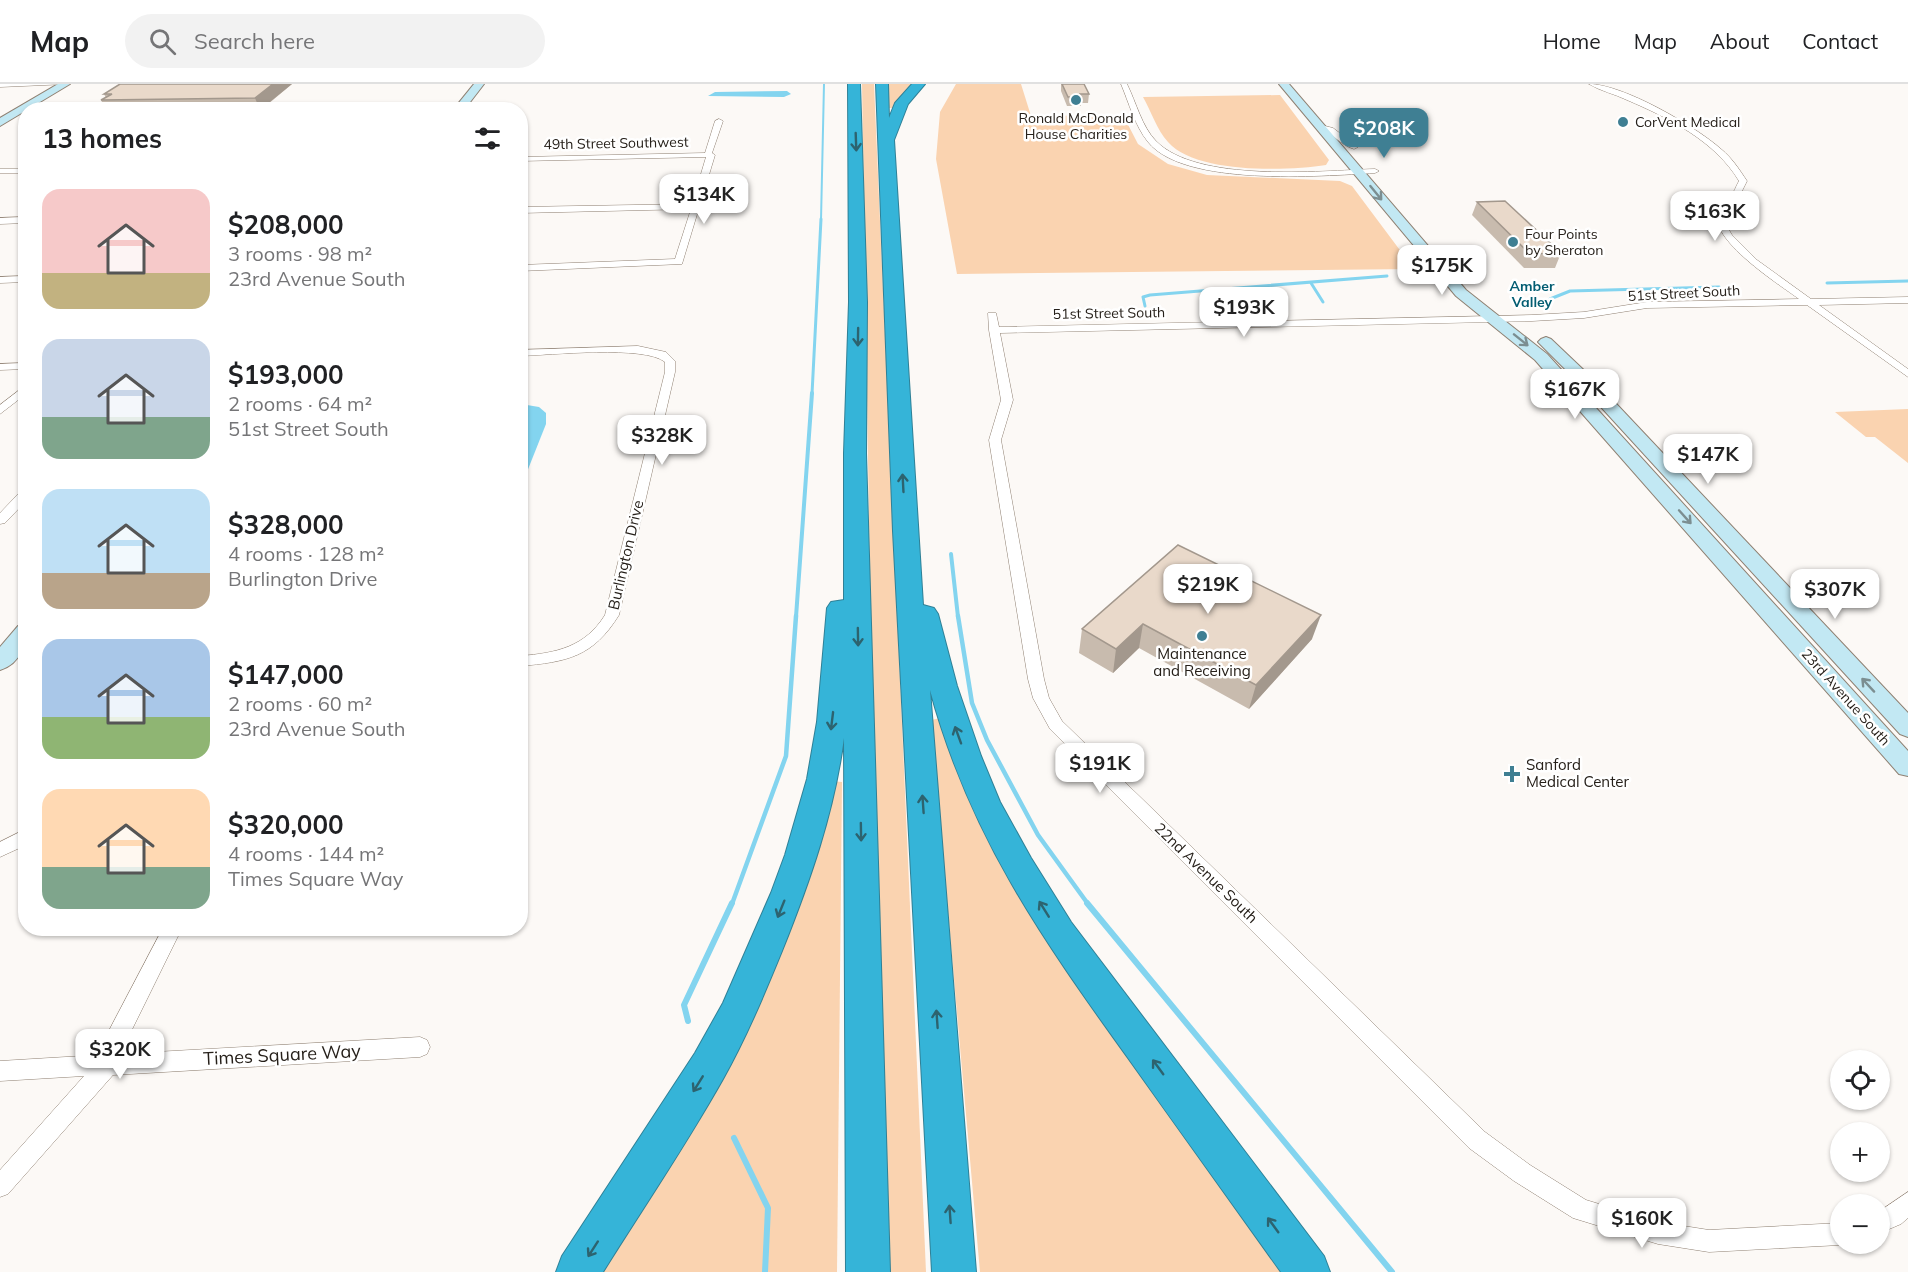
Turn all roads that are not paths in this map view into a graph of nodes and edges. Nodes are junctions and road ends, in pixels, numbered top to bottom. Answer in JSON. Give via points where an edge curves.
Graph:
{"nodes":[{"id":1,"x":65,"y":84,"type":"edge"},
{"id":2,"x":479,"y":84,"type":"edge"},
{"id":3,"x":882,"y":84,"type":"edge"},
{"id":4,"x":919,"y":84,"type":"edge"},
{"id":5,"x":1124,"y":84,"type":"edge"},
{"id":6,"x":1284,"y":84,"type":"edge"},
{"id":7,"x":1299,"y":84,"type":"edge"},
{"id":8,"x":1592,"y":84,"type":"edge"},
{"id":9,"x":0,"y":85,"type":"edge"},
{"id":10,"x":853,"y":85,"type":"edge"},
{"id":11,"x":35,"y":102,"type":"edge"},
{"id":12,"x":464,"y":102,"type":"edge"},
{"id":13,"x":1307,"y":111,"type":"junction"},
{"id":14,"x":18,"y":112,"type":"edge"},
{"id":15,"x":719,"y":121,"type":"dead end"},
{"id":16,"x":0,"y":123,"type":"edge"},
{"id":17,"x":1335,"y":126,"type":"junction"},
{"id":18,"x":1322,"y":127,"type":"junction"},
{"id":19,"x":887,"y":142,"type":"junction"},
{"id":20,"x":1354,"y":147,"type":"junction"},
{"id":21,"x":710,"y":155,"type":"junction"},
{"id":22,"x":528,"y":159,"type":"edge"},
{"id":23,"x":0,"y":171,"type":"edge"},
{"id":24,"x":18,"y":171,"type":"edge"},
{"id":25,"x":1359,"y":171,"type":"junction"},
{"id":26,"x":1375,"y":171,"type":"junction"},
{"id":27,"x":696,"y":206,"type":"junction"},
{"id":28,"x":528,"y":210,"type":"edge"},
{"id":29,"x":18,"y":220,"type":"edge"},
{"id":30,"x":0,"y":221,"type":"edge"},
{"id":31,"x":1432,"y":238,"type":"dead end"},
{"id":32,"x":1446,"y":255,"type":"dead end"},
{"id":33,"x":528,"y":268,"type":"edge"},
{"id":34,"x":18,"y":279,"type":"edge"},
{"id":35,"x":0,"y":280,"type":"edge"},
{"id":36,"x":1908,"y":300,"type":"edge"},
{"id":37,"x":1810,"y":303,"type":"junction"},
{"id":38,"x":1504,"y":318,"type":"junction"},
{"id":39,"x":993,"y":322,"type":"joint"},
{"id":40,"x":528,"y":353,"type":"edge"},
{"id":41,"x":18,"y":366,"type":"edge"},
{"id":42,"x":0,"y":367,"type":"edge"},
{"id":43,"x":1908,"y":374,"type":"edge"},
{"id":44,"x":18,"y":395,"type":"edge"},
{"id":45,"x":0,"y":411,"type":"edge"},
{"id":46,"x":855,"y":453,"type":"junction"},
{"id":47,"x":18,"y":496,"type":"edge"},
{"id":48,"x":0,"y":501,"type":"edge"},
{"id":49,"x":18,"y":501,"type":"edge"},
{"id":50,"x":0,"y":520,"type":"edge"},
{"id":51,"x":905,"y":531,"type":"junction"},
{"id":52,"x":18,"y":641,"type":"edge"},
{"id":53,"x":528,"y":660,"type":"edge"},
{"id":54,"x":0,"y":662,"type":"edge"},
{"id":55,"x":1908,"y":728,"type":"edge"},
{"id":56,"x":1908,"y":767,"type":"edge"},
{"id":57,"x":18,"y":840,"type":"edge"},
{"id":58,"x":0,"y":850,"type":"edge"},
{"id":59,"x":169,"y":936,"type":"edge"},
{"id":60,"x":420,"y":1047,"type":"dead end"},
{"id":61,"x":108,"y":1065,"type":"junction"},
{"id":62,"x":0,"y":1071,"type":"edge"},
{"id":63,"x":0,"y":1186,"type":"edge"},
{"id":64,"x":1908,"y":1203,"type":"edge"},
{"id":65,"x":1890,"y":1217,"type":"edge"},
{"id":66,"x":1830,"y":1235,"type":"edge"},
{"id":67,"x":578,"y":1272,"type":"edge"},
{"id":68,"x":868,"y":1272,"type":"edge"},
{"id":69,"x":954,"y":1272,"type":"edge"},
{"id":70,"x":1308,"y":1272,"type":"edge"}],
"edges":[{"from":1,"to":9,"type":"street"},
{"from":1,"to":11,"type":"street"},
{"from":2,"to":12,"type":"street"},
{"from":3,"to":19,"type":"highway"},
{"from":4,"to":19,"type":"highway","via":[[902,103]]},
{"from":5,"to":25,"type":"street","via":[[1153,143],[1177,159],[1212,169],[1258,174]]},
{"from":6,"to":13,"type":"street","name":"23rd Avenue South"},
{"from":7,"to":17,"type":"street","name":"23rd Avenue South"},
{"from":8,"to":37,"type":"street","via":[[1643,103],[1732,162],[1743,181],[1722,211],[1721,223],[1728,236],[1754,262]]},
{"from":10,"to":46,"type":"highway","one_way":true,"via":[[858,302]]},
{"from":13,"to":17,"type":"street","name":"23rd Avenue South","via":[[1323,124]]},
{"from":13,"to":18,"type":"street","name":"23rd Avenue South"},
{"from":14,"to":16,"type":"street"},
{"from":15,"to":21,"type":"street"},
{"from":17,"to":20,"type":"street","name":"23rd Avenue South"},
{"from":18,"to":20,"type":"street","name":"23rd Avenue South"},
{"from":18,"to":25,"type":"street","name":"23rd Avenue South"},
{"from":51,"to":19,"type":"highway","one_way":true},
{"from":20,"to":26,"type":"street","name":"23rd Avenue South"},
{"from":21,"to":22,"type":"street","name":"49th Street Southwest"},
{"from":21,"to":27,"type":"street"},
{"from":23,"to":24,"type":"street"},
{"from":25,"to":26,"type":"street"},
{"from":25,"to":38,"type":"street","name":"23rd Avenue South","one_way":true,"via":[[1461,293]]},
{"from":26,"to":31,"type":"street","name":"23rd Avenue South"},
{"from":27,"to":28,"type":"street"},
{"from":27,"to":33,"type":"street","via":[[679,262]]},
{"from":29,"to":30,"type":"street"},
{"from":32,"to":38,"type":"street","name":"23rd Avenue South"},
{"from":34,"to":35,"type":"street"},
{"from":36,"to":37,"type":"street","name":"51st Street South"},
{"from":37,"to":38,"type":"street","name":"51st Street South","via":[[1647,305],[1584,315]]},
{"from":37,"to":43,"type":"street"},
{"from":38,"to":39,"type":"street","name":"51st Street South"},
{"from":55,"to":38,"type":"street","name":"23rd Avenue South","one_way":true,"via":[[1585,380],[1546,342]]},
{"from":38,"to":56,"type":"street","name":"23rd Avenue South","one_way":true},
{"from":39,"to":66,"type":"street","name":"22nd Avenue South","via":[[1007,400],[995,440],[1036,679],[1056,725],[1477,1140],[1522,1173],[1581,1210],[1658,1233],[1709,1241]]},
{"from":40,"to":53,"type":"street","name":"Burlington Drive","via":[[638,349],[662,354],[670,361],[670,372],[612,615],[601,635],[582,649],[556,658]]},
{"from":41,"to":42,"type":"street"},
{"from":44,"to":45,"type":"street"},
{"from":46,"to":67,"type":"highway","one_way":true,"via":[[832,722],[823,779],[802,855],[737,1015]]},
{"from":46,"to":68,"type":"highway","one_way":true},
{"from":47,"to":48,"type":"street"},
{"from":49,"to":50,"type":"street"},
{"from":69,"to":51,"type":"highway","one_way":true},
{"from":70,"to":51,"type":"highway","one_way":true,"via":[[1059,933],[995,824],[947,704]]},
{"from":52,"to":54,"type":"street"},
{"from":57,"to":58,"type":"street"},
{"from":59,"to":61,"type":"street","via":[[111,1047]]},
{"from":60,"to":61,"type":"street","name":"Times Square Way"},
{"from":61,"to":62,"type":"street","name":"Times Square Way"},
{"from":61,"to":63,"type":"street"},
{"from":64,"to":65,"type":"street"}]}
